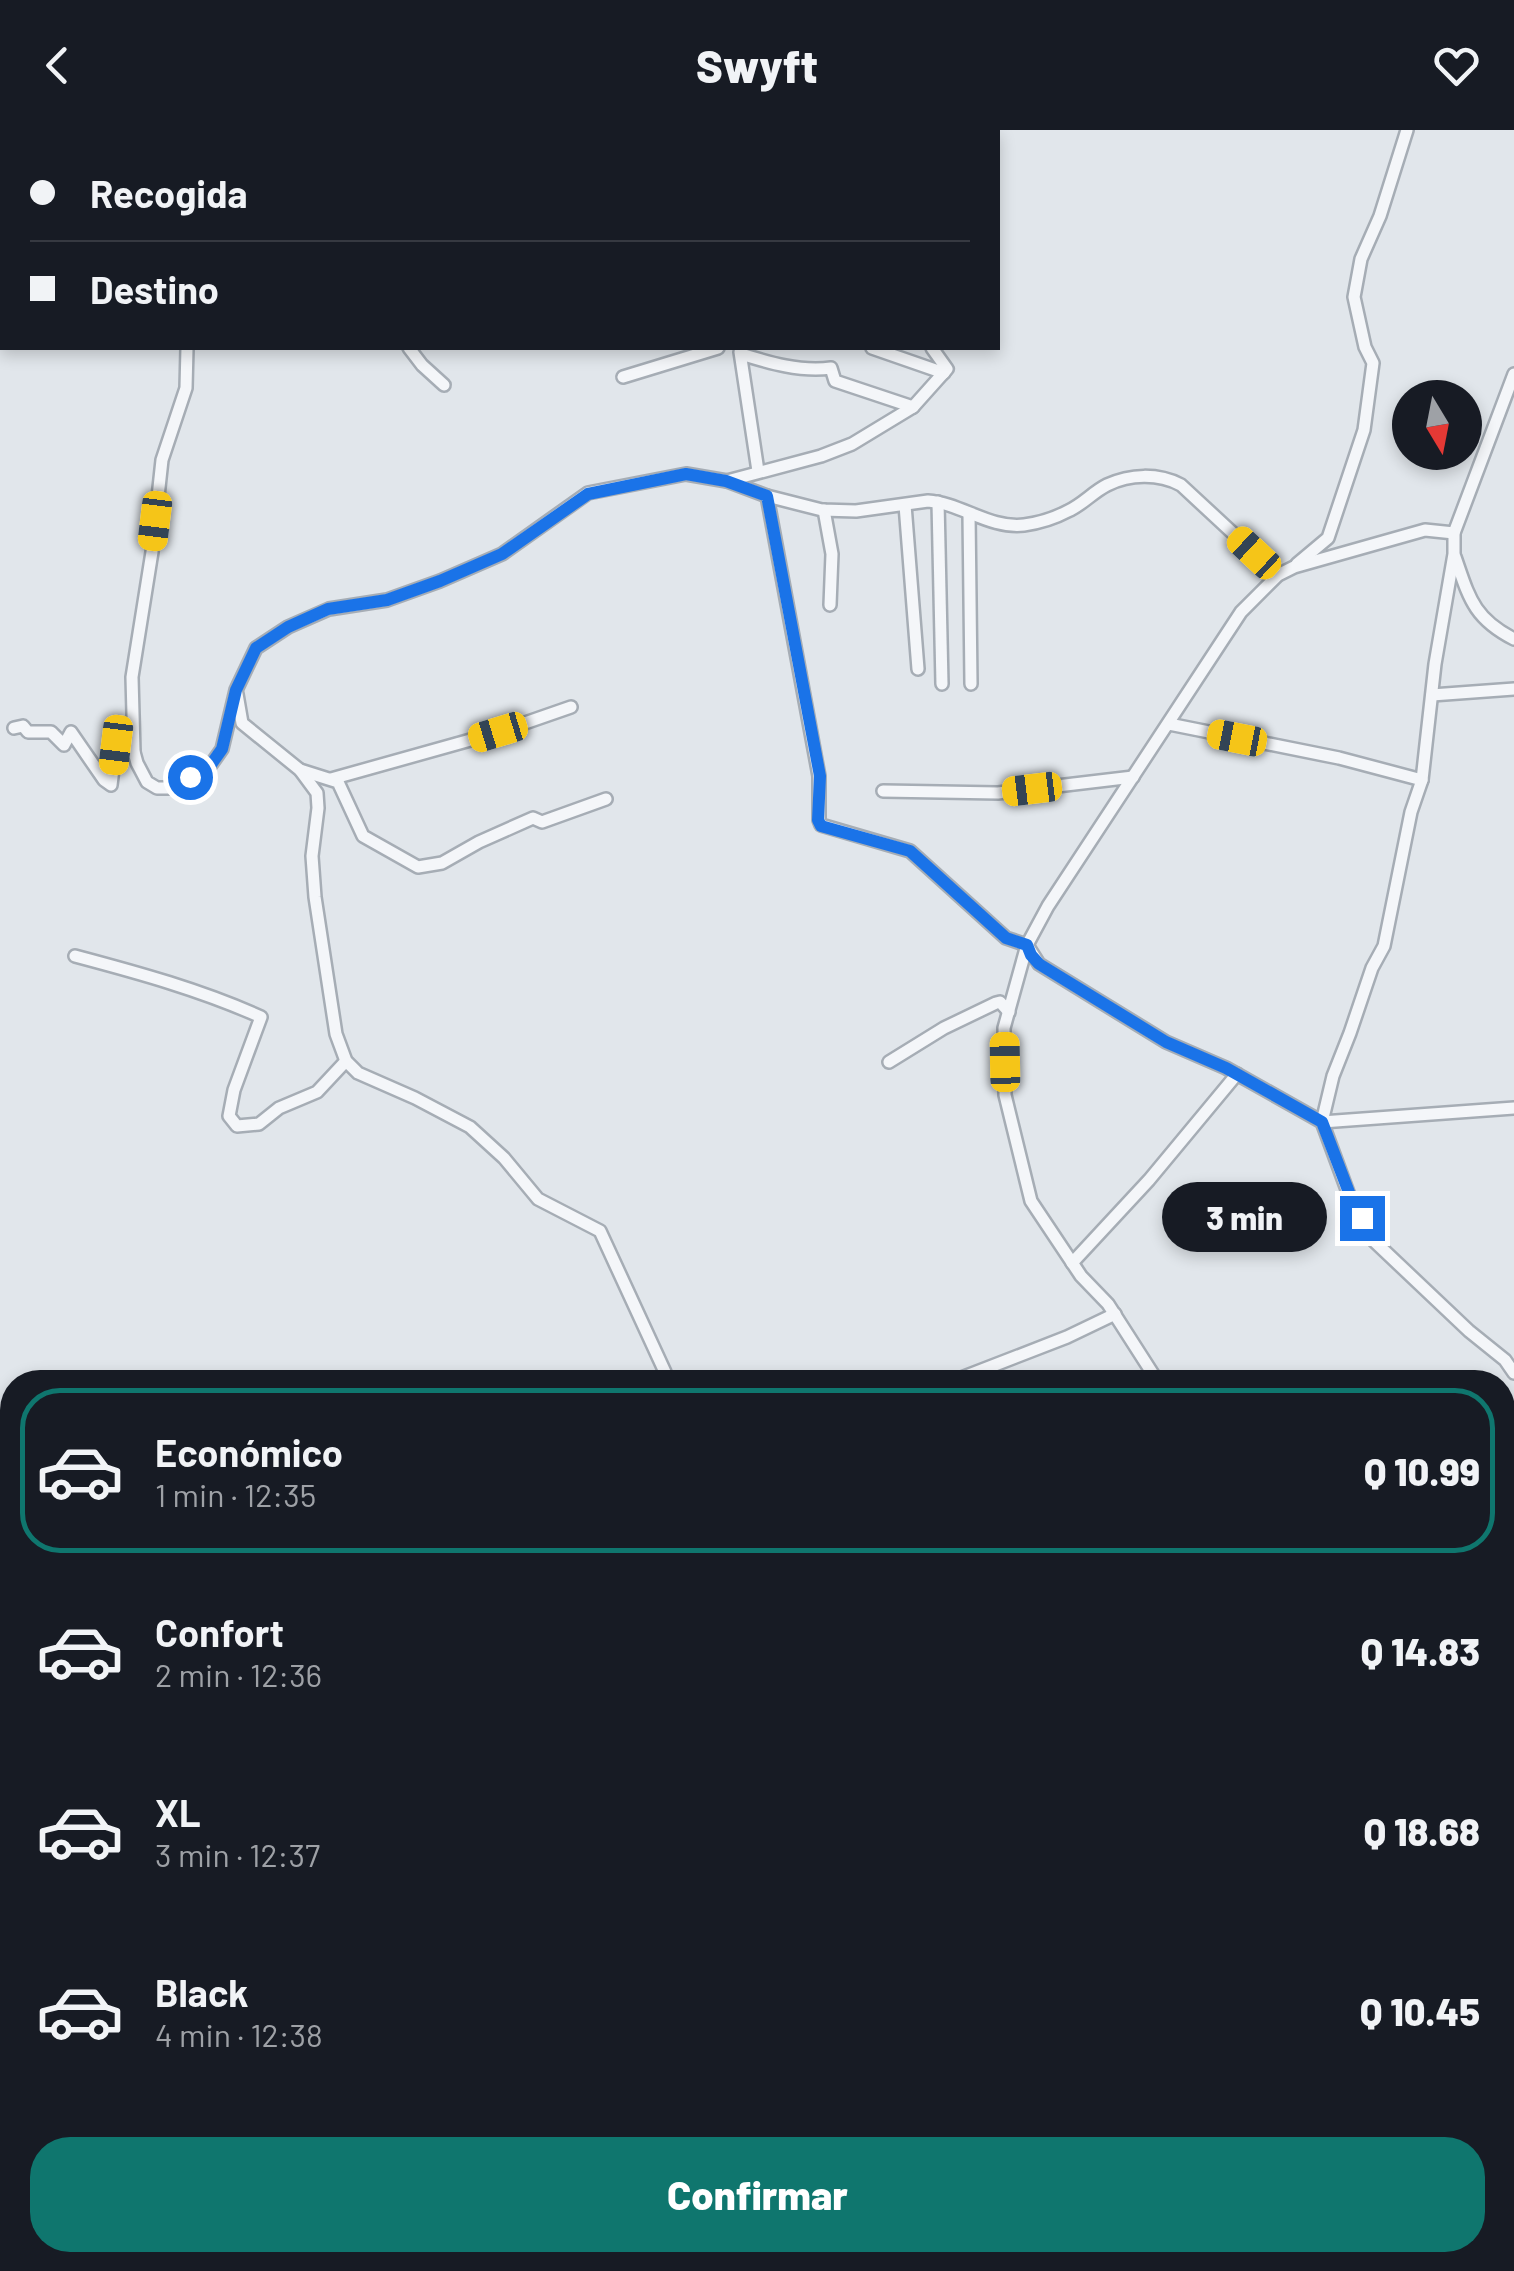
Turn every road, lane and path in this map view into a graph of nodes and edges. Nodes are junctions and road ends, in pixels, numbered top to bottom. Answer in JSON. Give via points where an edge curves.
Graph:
{"nodes":[{"id":1,"x":1408,"y":130,"type":"edge"},
{"id":2,"x":187,"y":350,"type":"edge"},
{"id":3,"x":411,"y":350,"type":"edge"},
{"id":4,"x":711,"y":350,"type":"edge"},
{"id":5,"x":878,"y":350,"type":"edge"},
{"id":6,"x":933,"y":350,"type":"edge"},
{"id":7,"x":740,"y":351,"type":"edge"},
{"id":8,"x":944,"y":373,"type":"junction"},
{"id":9,"x":1514,"y":374,"type":"edge"},
{"id":10,"x":624,"y":376,"type":"dead end"},
{"id":11,"x":444,"y":384,"type":"dead end"},
{"id":12,"x":913,"y":407,"type":"junction"},
{"id":13,"x":758,"y":471,"type":"junction"},
{"id":14,"x":726,"y":481,"type":"junction"},
{"id":15,"x":767,"y":496,"type":"junction"},
{"id":16,"x":938,"y":502,"type":"junction"},
{"id":17,"x":905,"y":505,"type":"junction"},
{"id":18,"x":824,"y":510,"type":"junction"},
{"id":19,"x":969,"y":514,"type":"junction"},
{"id":20,"x":1454,"y":533,"type":"junction"},
{"id":21,"x":1454,"y":554,"type":"junction"},
{"id":22,"x":1294,"y":567,"type":"junction"},
{"id":23,"x":1278,"y":575,"type":"junction"},
{"id":24,"x":830,"y":605,"type":"dead end"},
{"id":25,"x":1514,"y":640,"type":"edge"},
{"id":26,"x":918,"y":669,"type":"dead end"},
{"id":27,"x":942,"y":684,"type":"dead end"},
{"id":28,"x":971,"y":684,"type":"dead end"},
{"id":29,"x":1514,"y":688,"type":"edge"},
{"id":30,"x":236,"y":690,"type":"junction"},
{"id":31,"x":1432,"y":694,"type":"junction"},
{"id":32,"x":571,"y":706,"type":"dead end"},
{"id":33,"x":1168,"y":724,"type":"junction"},
{"id":34,"x":14,"y":728,"type":"dead end"},
{"id":35,"x":134,"y":752,"type":"junction"},
{"id":36,"x":300,"y":770,"type":"junction"},
{"id":37,"x":1134,"y":777,"type":"junction"},
{"id":38,"x":330,"y":779,"type":"junction"},
{"id":39,"x":1422,"y":780,"type":"junction"},
{"id":40,"x":883,"y":792,"type":"dead end"},
{"id":41,"x":606,"y":799,"type":"dead end"},
{"id":42,"x":1027,"y":945,"type":"junction"},
{"id":43,"x":75,"y":956,"type":"dead end"},
{"id":44,"x":1008,"y":1012,"type":"junction"},
{"id":45,"x":346,"y":1061,"type":"junction"},
{"id":46,"x":889,"y":1062,"type":"dead end"},
{"id":47,"x":1238,"y":1074,"type":"junction"},
{"id":48,"x":1514,"y":1108,"type":"edge"},
{"id":49,"x":1322,"y":1122,"type":"junction"},
{"id":50,"x":1072,"y":1263,"type":"junction"},
{"id":51,"x":1115,"y":1314,"type":"junction"},
{"id":52,"x":664,"y":1370,"type":"edge"},
{"id":53,"x":981,"y":1370,"type":"edge"},
{"id":54,"x":1150,"y":1370,"type":"edge"},
{"id":55,"x":1512,"y":1370,"type":"edge"}],
"edges":[{"from":1,"to":22,"type":"street","via":[[1360,259],[1354,298],[1374,363],[1364,430],[1328,538]]},
{"from":2,"to":35,"type":"street","via":[[186,388],[162,460],[132,677]]},
{"from":3,"to":11,"type":"street"},
{"from":4,"to":10,"type":"street"},
{"from":5,"to":8,"type":"street"},
{"from":6,"to":8,"type":"street"},
{"from":7,"to":12,"type":"street","via":[[811,371],[831,368],[835,381]]},
{"from":7,"to":13,"type":"street"},
{"from":8,"to":12,"type":"street"},
{"from":9,"to":20,"type":"street"},
{"from":12,"to":13,"type":"street","via":[[852,444]]},
{"from":13,"to":14,"type":"street"},
{"from":14,"to":15,"type":"street"},
{"from":14,"to":30,"type":"street","via":[[686,474],[588,494],[502,554],[387,600],[328,609],[288,627],[256,648]]},
{"from":15,"to":18,"type":"street"},
{"from":15,"to":42,"type":"street","via":[[820,776],[819,823],[910,851],[1006,938]]},
{"from":16,"to":17,"type":"street"},
{"from":16,"to":19,"type":"street"},
{"from":16,"to":27,"type":"street"},
{"from":17,"to":18,"type":"street"},
{"from":17,"to":26,"type":"street"},
{"from":18,"to":24,"type":"street","via":[[832,554]]},
{"from":19,"to":23,"type":"street","via":[[1020,526],[1071,510],[1107,485],[1168,478]]},
{"from":19,"to":28,"type":"street"},
{"from":20,"to":21,"type":"street"},
{"from":20,"to":22,"type":"street","via":[[1425,530]]},
{"from":21,"to":25,"type":"street","via":[[1481,617]]},
{"from":21,"to":31,"type":"street"},
{"from":22,"to":23,"type":"street"},
{"from":23,"to":33,"type":"street","via":[[1241,612]]},
{"from":29,"to":31,"type":"street"},
{"from":30,"to":35,"type":"street","via":[[222,749],[210,766],[157,788],[147,782]]},
{"from":30,"to":36,"type":"street","via":[[242,723]]},
{"from":31,"to":39,"type":"street"},
{"from":32,"to":38,"type":"street"},
{"from":33,"to":37,"type":"street"},
{"from":33,"to":39,"type":"street"},
{"from":34,"to":35,"type":"street","via":[[51,732],[64,746],[71,732],[111,785],[116,745]]},
{"from":36,"to":38,"type":"street"},
{"from":36,"to":45,"type":"street","via":[[317,793],[315,897]]},
{"from":37,"to":40,"type":"street","via":[[998,793]]},
{"from":37,"to":42,"type":"street"},
{"from":38,"to":41,"type":"street","via":[[338,782],[363,836],[418,867],[532,818],[542,822]]},
{"from":39,"to":49,"type":"street","via":[[1384,946]]},
{"from":42,"to":44,"type":"street"},
{"from":42,"to":47,"type":"street","via":[[1039,964],[1102,1003]]},
{"from":43,"to":45,"type":"street","via":[[200,992],[261,1018],[228,1116],[237,1126],[259,1124],[317,1092]]},
{"from":44,"to":46,"type":"street","via":[[996,1002]]},
{"from":44,"to":50,"type":"street","via":[[1005,1095],[1030,1200]]},
{"from":45,"to":52,"type":"street","via":[[470,1127],[538,1199],[600,1231]]},
{"from":47,"to":49,"type":"street"},
{"from":47,"to":50,"type":"street"},
{"from":48,"to":49,"type":"street"},
{"from":49,"to":55,"type":"street","via":[[1374,1240]]},
{"from":50,"to":51,"type":"street"},
{"from":51,"to":53,"type":"street"},
{"from":51,"to":54,"type":"street"}]}
